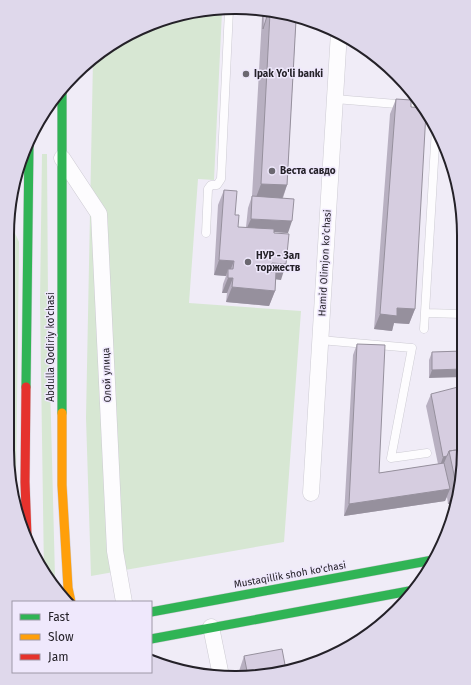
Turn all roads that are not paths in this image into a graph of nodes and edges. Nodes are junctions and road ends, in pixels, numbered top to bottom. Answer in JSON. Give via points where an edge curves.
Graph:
{"nodes":[{"id":1,"x":229,"y":14,"type":"edge"},
{"id":2,"x":339,"y":40,"type":"edge"},
{"id":3,"x":62,"y":98,"type":"edge"},
{"id":4,"x":335,"y":99,"type":"junction"},
{"id":5,"x":415,"y":105,"type":"edge"},
{"id":6,"x":435,"y":141,"type":"edge"},
{"id":7,"x":29,"y":157,"type":"edge"},
{"id":8,"x":62,"y":158,"type":"junction"},
{"id":9,"x":206,"y":233,"type":"dead end"},
{"id":10,"x":425,"y":313,"type":"junction"},
{"id":11,"x":457,"y":314,"type":"edge"},
{"id":12,"x":424,"y":329,"type":"dead end"},
{"id":13,"x":320,"y":340,"type":"junction"},
{"id":14,"x":427,"y":453,"type":"dead end"},
{"id":15,"x":25,"y":482,"type":"junction"},
{"id":16,"x":311,"y":493,"type":"dead end"},
{"id":17,"x":19,"y":497,"type":"edge"},
{"id":18,"x":26,"y":522,"type":"edge"},
{"id":19,"x":426,"y":561,"type":"edge"},
{"id":20,"x":405,"y":592,"type":"edge"},
{"id":21,"x":70,"y":597,"type":"edge"},
{"id":22,"x":124,"y":601,"type":"edge"},
{"id":23,"x":152,"y":612,"type":"edge"},
{"id":24,"x":211,"y":627,"type":"junction"},
{"id":25,"x":152,"y":638,"type":"edge"},
{"id":26,"x":220,"y":671,"type":"edge"}],
"edges":[{"from":1,"to":9,"type":"lane","via":[[222,179],[208,189]]},
{"from":2,"to":4,"type":"street","name":"Hamid Olimjon ko’chasi"},
{"from":3,"to":8,"type":"main road","name":"Abdulla Qodiriy ko'chasi"},
{"from":4,"to":5,"type":"lane"},
{"from":4,"to":13,"type":"street","name":"Hamid Olimjon ko’chasi"},
{"from":6,"to":10,"type":"lane"},
{"from":7,"to":15,"type":"main road"},
{"from":8,"to":21,"type":"main road","name":"Abdulla Qodiriy ko'chasi","via":[[62,485]]},
{"from":8,"to":22,"type":"street","name":"Олой улица","via":[[99,214],[115,551]]},
{"from":10,"to":11,"type":"lane"},
{"from":10,"to":12,"type":"lane"},
{"from":13,"to":14,"type":"lane","via":[[412,348],[391,458]]},
{"from":13,"to":16,"type":"street","name":"Hamid Olimjon ko’chasi"},
{"from":15,"to":17,"type":"lane"},
{"from":15,"to":18,"type":"main road"},
{"from":19,"to":23,"type":"main road","name":"Mustaqillik shoh ko'chasi"},
{"from":20,"to":24,"type":"main road"},
{"from":24,"to":25,"type":"main road"},
{"from":24,"to":26,"type":"street"}]}
